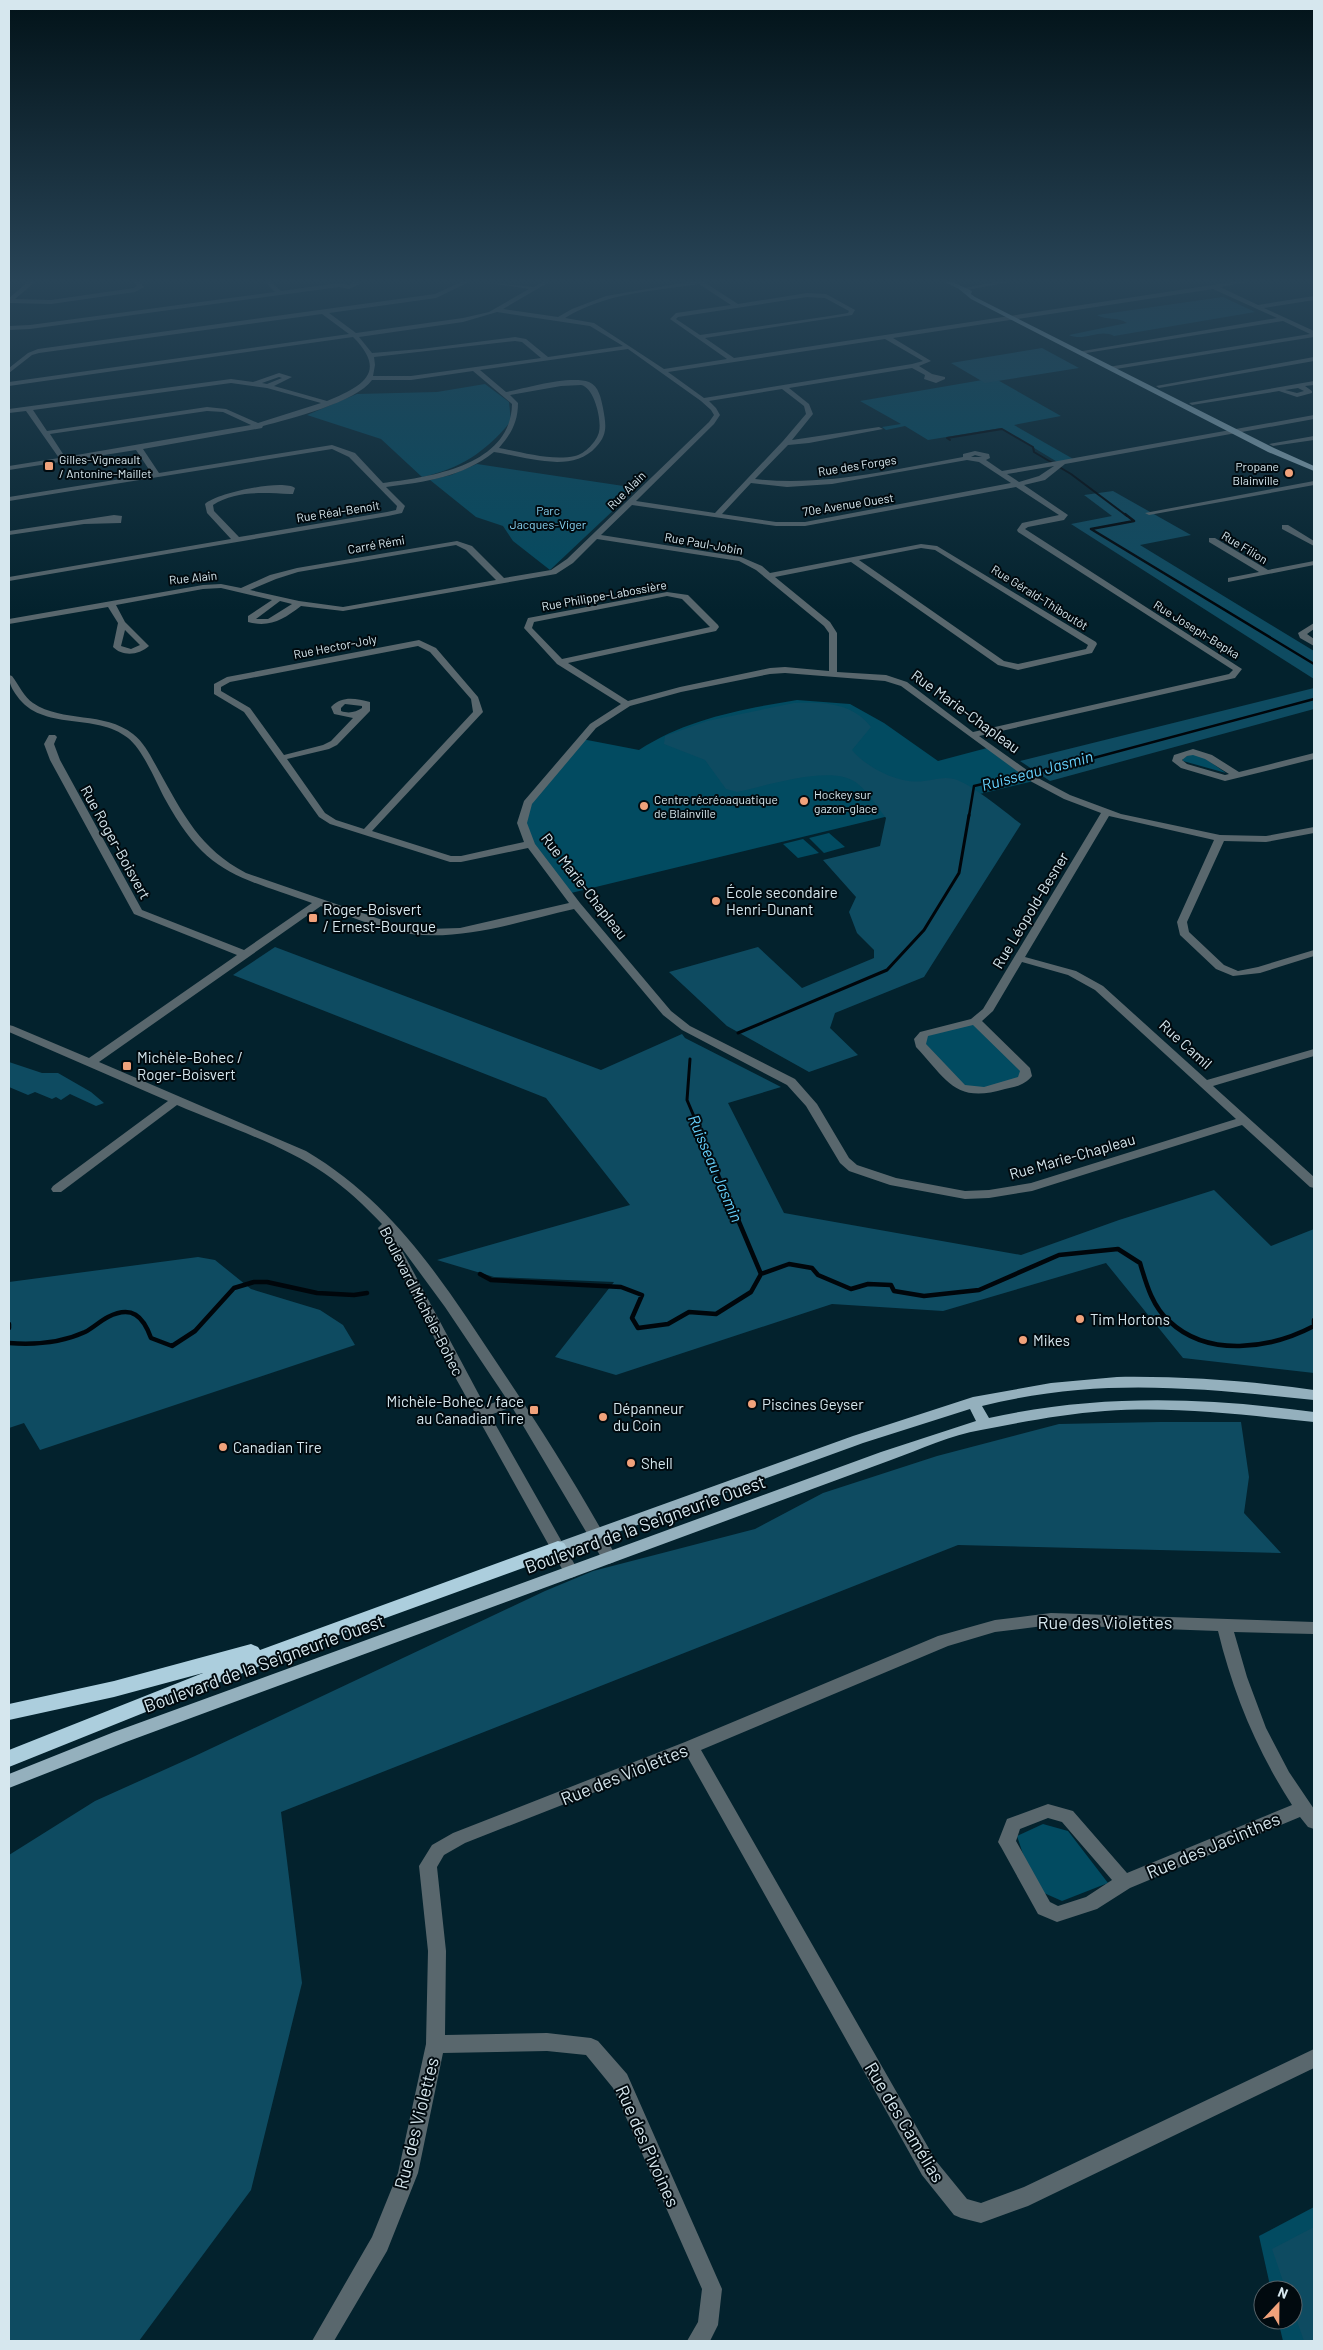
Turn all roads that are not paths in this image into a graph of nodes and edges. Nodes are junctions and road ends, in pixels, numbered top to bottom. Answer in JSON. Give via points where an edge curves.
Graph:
{"nodes":[{"id":1,"x":143,"y":392,"type":"edge"},
{"id":2,"x":288,"y":392,"type":"edge"},
{"id":3,"x":354,"y":392,"type":"edge"},
{"id":4,"x":502,"y":392,"type":"edge"},
{"id":5,"x":519,"y":392,"type":"edge"},
{"id":6,"x":594,"y":392,"type":"edge"},
{"id":7,"x":691,"y":392,"type":"edge"},
{"id":8,"x":754,"y":392,"type":"edge"},
{"id":9,"x":789,"y":392,"type":"edge"},
{"id":10,"x":1156,"y":392,"type":"edge"},
{"id":11,"x":1170,"y":392,"type":"edge"},
{"id":12,"x":1268,"y":392,"type":"edge"},
{"id":13,"x":1285,"y":392,"type":"edge"},
{"id":14,"x":1309,"y":392,"type":"edge"},
{"id":15,"x":505,"y":394,"type":"junction"},
{"id":16,"x":703,"y":400,"type":"junction"},
{"id":17,"x":328,"y":403,"type":"junction"},
{"id":18,"x":1192,"y":403,"type":"junction"},
{"id":19,"x":28,"y":408,"type":"junction"},
{"id":20,"x":9,"y":411,"type":"edge"},
{"id":21,"x":1314,"y":417,"type":"edge"},
{"id":22,"x":260,"y":427,"type":"junction"},
{"id":23,"x":879,"y":429,"type":"dead end"},
{"id":24,"x":1244,"y":430,"type":"junction"},
{"id":25,"x":1234,"y":432,"type":"junction"},
{"id":26,"x":45,"y":433,"type":"junction"},
{"id":27,"x":1314,"y":438,"type":"edge"},
{"id":28,"x":786,"y":443,"type":"junction"},
{"id":29,"x":1273,"y":444,"type":"junction"},
{"id":30,"x":138,"y":447,"type":"junction"},
{"id":31,"x":492,"y":449,"type":"junction"},
{"id":32,"x":63,"y":460,"type":"junction"},
{"id":33,"x":1298,"y":461,"type":"junction"},
{"id":34,"x":1062,"y":462,"type":"junction"},
{"id":35,"x":9,"y":468,"type":"edge"},
{"id":36,"x":1313,"y":468,"type":"edge"},
{"id":37,"x":1001,"y":473,"type":"junction"},
{"id":38,"x":157,"y":476,"type":"junction"},
{"id":39,"x":750,"y":481,"type":"junction"},
{"id":40,"x":1314,"y":483,"type":"edge"},
{"id":41,"x":1019,"y":484,"type":"junction"},
{"id":42,"x":381,"y":485,"type":"junction"},
{"id":43,"x":261,"y":491,"type":"dead end"},
{"id":44,"x":9,"y":499,"type":"edge"},
{"id":45,"x":631,"y":503,"type":"junction"},
{"id":46,"x":1149,"y":514,"type":"dead end"},
{"id":47,"x":716,"y":516,"type":"junction"},
{"id":48,"x":86,"y":522,"type":"dead end"},
{"id":49,"x":1285,"y":527,"type":"dead end"},
{"id":50,"x":9,"y":533,"type":"edge"},
{"id":51,"x":596,"y":537,"type":"junction"},
{"id":52,"x":236,"y":539,"type":"junction"},
{"id":53,"x":1212,"y":540,"type":"dead end"},
{"id":54,"x":1314,"y":544,"type":"edge"},
{"id":55,"x":852,"y":559,"type":"junction"},
{"id":56,"x":1314,"y":563,"type":"edge"},
{"id":57,"x":1267,"y":573,"type":"junction"},
{"id":58,"x":768,"y":576,"type":"junction"},
{"id":59,"x":9,"y":579,"type":"edge"},
{"id":60,"x":1231,"y":580,"type":"dead end"},
{"id":61,"x":502,"y":581,"type":"junction"},
{"id":62,"x":243,"y":590,"type":"junction"},
{"id":63,"x":278,"y":599,"type":"junction"},
{"id":64,"x":110,"y":603,"type":"junction"},
{"id":65,"x":299,"y":603,"type":"junction"},
{"id":66,"x":9,"y":622,"type":"edge"},
{"id":67,"x":122,"y":623,"type":"dead end"},
{"id":68,"x":1314,"y":626,"type":"edge"},
{"id":69,"x":1314,"y":643,"type":"edge"},
{"id":70,"x":560,"y":662,"type":"junction"},
{"id":71,"x":833,"y":673,"type":"junction"},
{"id":72,"x":9,"y":678,"type":"edge"},
{"id":73,"x":627,"y":704,"type":"junction"},
{"id":74,"x":361,"y":714,"type":"dead end"},
{"id":75,"x":971,"y":735,"type":"junction"},
{"id":76,"x":52,"y":737,"type":"dead end"},
{"id":77,"x":1314,"y":756,"type":"edge"},
{"id":78,"x":281,"y":758,"type":"junction"},
{"id":79,"x":1238,"y":776,"type":"junction"},
{"id":80,"x":1106,"y":812,"type":"junction"},
{"id":81,"x":1314,"y":830,"type":"edge"},
{"id":82,"x":366,"y":832,"type":"junction"},
{"id":83,"x":1220,"y":838,"type":"junction"},
{"id":84,"x":530,"y":844,"type":"junction"},
{"id":85,"x":318,"y":903,"type":"junction"},
{"id":86,"x":576,"y":905,"type":"junction"},
{"id":87,"x":1314,"y":953,"type":"edge"},
{"id":88,"x":244,"y":954,"type":"junction"},
{"id":89,"x":1018,"y":958,"type":"junction"},
{"id":90,"x":975,"y":1021,"type":"junction"},
{"id":91,"x":9,"y":1028,"type":"edge"},
{"id":92,"x":1314,"y":1052,"type":"edge"},
{"id":93,"x":90,"y":1063,"type":"junction"},
{"id":94,"x":1206,"y":1084,"type":"junction"},
{"id":95,"x":176,"y":1100,"type":"junction"},
{"id":96,"x":1246,"y":1120,"type":"junction"},
{"id":97,"x":1314,"y":1184,"type":"edge"},
{"id":98,"x":57,"y":1189,"type":"dead end"},
{"id":99,"x":377,"y":1212,"type":"junction"},
{"id":100,"x":1314,"y":1395,"type":"edge"},
{"id":101,"x":516,"y":1400,"type":"junction"},
{"id":102,"x":973,"y":1402,"type":"junction"},
{"id":103,"x":482,"y":1412,"type":"junction"},
{"id":104,"x":1314,"y":1416,"type":"edge"},
{"id":105,"x":985,"y":1424,"type":"junction"},
{"id":106,"x":596,"y":1534,"type":"junction"},
{"id":107,"x":558,"y":1548,"type":"junction"},
{"id":108,"x":609,"y":1558,"type":"junction"},
{"id":109,"x":571,"y":1572,"type":"junction"},
{"id":110,"x":1224,"y":1624,"type":"junction"},
{"id":111,"x":1314,"y":1628,"type":"edge"},
{"id":112,"x":318,"y":1635,"type":"junction"},
{"id":113,"x":9,"y":1712,"type":"edge"},
{"id":114,"x":691,"y":1747,"type":"junction"},
{"id":115,"x":9,"y":1759,"type":"edge"},
{"id":116,"x":9,"y":1781,"type":"edge"},
{"id":117,"x":1303,"y":1808,"type":"junction"},
{"id":118,"x":1314,"y":1822,"type":"edge"},
{"id":119,"x":1124,"y":1882,"type":"junction"},
{"id":120,"x":435,"y":2044,"type":"junction"},
{"id":121,"x":1314,"y":2058,"type":"edge"},
{"id":122,"x":322,"y":2341,"type":"edge"},
{"id":123,"x":698,"y":2341,"type":"edge"}],
"edges":[{"from":1,"to":19,"type":"street"},
{"from":2,"to":17,"type":"street"},
{"from":3,"to":17,"type":"street"},
{"from":4,"to":15,"type":"street"},
{"from":5,"to":15,"type":"street"},
{"from":6,"to":31,"type":"street","via":[[604,431],[602,438],[577,458]]},
{"from":7,"to":16,"type":"street","name":"Rue Alain"},
{"from":8,"to":16,"type":"street"},
{"from":9,"to":28,"type":"street","via":[[810,409],[806,420]]},
{"from":10,"to":25,"type":"main road"},
{"from":11,"to":18,"type":"main road"},
{"from":12,"to":18,"type":"street"},
{"from":13,"to":14,"type":"street","via":[[1296,395]]},
{"from":15,"to":31,"type":"street","via":[[515,403],[515,422]]},
{"from":16,"to":45,"type":"street","name":"Rue Alain","via":[[714,409],[715,419]]},
{"from":17,"to":22,"type":"street"},
{"from":18,"to":24,"type":"main road"},
{"from":19,"to":20,"type":"street"},
{"from":19,"to":26,"type":"street"},
{"from":21,"to":24,"type":"street","name":"70e Avenue Ouest"},
{"from":22,"to":26,"type":"street","via":[[224,410],[207,409]]},
{"from":22,"to":30,"type":"street"},
{"from":23,"to":28,"type":"street"},
{"from":24,"to":25,"type":"street","name":"70e Avenue Ouest"},
{"from":24,"to":29,"type":"main road"},
{"from":25,"to":33,"type":"main road"},
{"from":25,"to":34,"type":"street","name":"70e Avenue Ouest"},
{"from":26,"to":32,"type":"street"},
{"from":27,"to":29,"type":"street"},
{"from":28,"to":39,"type":"street"},
{"from":29,"to":33,"type":"main road"},
{"from":30,"to":32,"type":"street"},
{"from":30,"to":38,"type":"street"},
{"from":31,"to":42,"type":"street","via":[[454,472]]},
{"from":32,"to":35,"type":"street"},
{"from":33,"to":36,"type":"main road"},
{"from":34,"to":37,"type":"street","name":"70e Avenue Ouest"},
{"from":34,"to":41,"type":"street","name":"70e Avenue Ouest","via":[[1042,478]]},
{"from":37,"to":39,"type":"street","name":"Rue des Forges","via":[[981,460],[986,456],[975,453],[967,455],[967,458],[832,482],[787,485]]},
{"from":37,"to":41,"type":"street"},
{"from":38,"to":42,"type":"street","name":"Rue Réal-Benoit","via":[[329,446],[352,455]]},
{"from":38,"to":44,"type":"street","name":"Rue Réal-Benoit"},
{"from":39,"to":47,"type":"street"},
{"from":40,"to":46,"type":"street"},
{"from":41,"to":47,"type":"street","name":"70e Avenue Ouest","via":[[804,524],[776,524]]},
{"from":41,"to":75,"type":"street","name":"Rue Joseph-Bepka","via":[[1064,515],[1026,525],[1021,530],[1238,670],[1232,676]]},
{"from":42,"to":52,"type":"street","name":"Rue Réal-Benoit","via":[[401,506],[398,511]]},
{"from":43,"to":52,"type":"street","via":[[220,497],[209,504],[210,511]]},
{"from":45,"to":47,"type":"street","name":"70e Avenue Ouest"},
{"from":45,"to":51,"type":"street","name":"Rue Alain"},
{"from":48,"to":50,"type":"street"},
{"from":49,"to":54,"type":"street"},
{"from":51,"to":58,"type":"street","name":"Rue Paul-Jobin","via":[[741,559]]},
{"from":51,"to":61,"type":"street","name":"Rue Alain","via":[[559,570]]},
{"from":52,"to":59,"type":"street","name":"Rue Réal-Benoit"},
{"from":53,"to":57,"type":"street","name":"Rue Filion"},
{"from":55,"to":55,"type":"street","name":"Rue Gérald-Thiboutôt","via":[[1000,663],[1018,667],[1089,650],[1093,644],[937,548],[921,546]]},
{"from":55,"to":58,"type":"street","name":"Rue Gérald-Thiboutôt"},
{"from":56,"to":57,"type":"street"},
{"from":57,"to":60,"type":"street"},
{"from":58,"to":71,"type":"street","name":"Rue Paul-Jobin","via":[[833,633]]},
{"from":61,"to":62,"type":"street","name":"Carré Rémi","via":[[469,548],[458,543],[296,570]]},
{"from":61,"to":65,"type":"street","name":"Rue Alain","via":[[344,609]]},
{"from":62,"to":63,"type":"street","name":"Rue Alain"},
{"from":62,"to":64,"type":"street","name":"Rue Alain","via":[[203,587]]},
{"from":63,"to":65,"type":"street","name":"Rue Alain"},
{"from":63,"to":65,"type":"street","via":[[252,616],[251,620],[267,623]]},
{"from":64,"to":66,"type":"street","name":"Rue Alain"},
{"from":64,"to":67,"type":"street"},
{"from":68,"to":69,"type":"street","via":[[1302,632]]},
{"from":70,"to":70,"type":"street","name":"Rue Philippe-Labossière","via":[[528,628],[531,620],[667,594],[685,597],[715,624],[713,629]]},
{"from":70,"to":73,"type":"street","name":"Rue Philippe-Labossière"},
{"from":71,"to":73,"type":"street","name":"Rue Marie-Chapleau","via":[[770,670]]},
{"from":71,"to":75,"type":"street","name":"Rue Marie-Chapleau","via":[[886,678],[904,684]]},
{"from":72,"to":85,"type":"street","via":[[33,707],[105,724],[131,736],[195,840],[216,861],[242,875]]},
{"from":73,"to":84,"type":"street","name":"Rue Marie-Chapleau","via":[[593,726],[526,803],[522,823]]},
{"from":74,"to":78,"type":"street","via":[[334,743]]},
{"from":75,"to":80,"type":"street","name":"Rue Marie-Chapleau","via":[[1044,786]]},
{"from":76,"to":88,"type":"street","name":"Rue Roger-Boisvert","via":[[49,744],[54,760],[138,912]]},
{"from":77,"to":79,"type":"street"},
{"from":78,"to":82,"type":"street","name":"Rue Hector-Joly","via":[[322,815],[333,822]]},
{"from":78,"to":82,"type":"street","name":"Rue Hector-Joly","via":[[247,710],[217,692],[217,686],[227,680],[419,643],[433,650],[476,699],[478,712]]},
{"from":79,"to":79,"type":"street","via":[[1199,753],[1177,757],[1184,766],[1225,778]]},
{"from":80,"to":83,"type":"street","name":"Rue Marie-Chapleau"},
{"from":80,"to":89,"type":"street","name":"Rue Léopold-Besner"},
{"from":81,"to":83,"type":"street","name":"Rue Marie-Chapleau","via":[[1266,839]]},
{"from":82,"to":84,"type":"street","name":"Rue Hector-Joly","via":[[450,859]]},
{"from":83,"to":87,"type":"street","via":[[1182,922],[1184,933],[1220,967],[1237,974]]},
{"from":84,"to":86,"type":"street","name":"Rue Marie-Chapleau"},
{"from":85,"to":86,"type":"street","via":[[396,928],[427,932],[460,931]]},
{"from":85,"to":88,"type":"street"},
{"from":86,"to":96,"type":"street","name":"Rue Marie-Chapleau","via":[[676,1021],[791,1082],[811,1104],[844,1160],[853,1168],[894,1182],[966,1194],[1032,1187]]},
{"from":88,"to":93,"type":"street"},
{"from":89,"to":90,"type":"street","name":"Rue Léopold-Besner","via":[[987,1011]]},
{"from":89,"to":94,"type":"street","name":"Rue Camil","via":[[1087,980]]},
{"from":90,"to":90,"type":"street","via":[[1026,1070],[1022,1080],[969,1092],[961,1088],[920,1045],[924,1034]]},
{"from":91,"to":93,"type":"street","name":"Boulevard Michèle-Bohec"},
{"from":92,"to":94,"type":"street"},
{"from":93,"to":95,"type":"street","name":"Boulevard Michèle-Bohec"},
{"from":94,"to":96,"type":"street","name":"Rue Camil"},
{"from":95,"to":98,"type":"street"},
{"from":95,"to":99,"type":"street","name":"Boulevard Michèle-Bohec","via":[[311,1158],[346,1182]]},
{"from":96,"to":97,"type":"street","name":"Rue Camil"},
{"from":99,"to":101,"type":"street","name":"Boulevard Michèle-Bohec","via":[[423,1265]]},
{"from":99,"to":103,"type":"street","name":"Boulevard Michèle-Bohec","via":[[404,1272]]},
{"from":100,"to":102,"type":"main road","name":"Boulevard de la Seigneurie Ouest","via":[[1220,1383],[1122,1382],[1052,1387]]},
{"from":101,"to":103,"type":"street"},
{"from":101,"to":106,"type":"street","name":"Boulevard Michèle-Bohec"},
{"from":102,"to":105,"type":"main road"},
{"from":102,"to":106,"type":"main road","name":"Boulevard de la Seigneurie Ouest","via":[[903,1422]]},
{"from":103,"to":107,"type":"street","name":"Boulevard Michèle-Bohec"},
{"from":104,"to":105,"type":"main road","name":"Boulevard de la Seigneurie Ouest","via":[[1224,1406],[1138,1404],[1065,1410]]},
{"from":105,"to":108,"type":"main road","name":"Boulevard de la Seigneurie Ouest","via":[[886,1456]]},
{"from":106,"to":107,"type":"main road","name":"Boulevard de la Seigneurie Ouest"},
{"from":106,"to":108,"type":"street","name":"Boulevard Michèle-Bohec"},
{"from":107,"to":109,"type":"street","name":"Boulevard Michèle-Bohec"},
{"from":107,"to":112,"type":"highway"},
{"from":108,"to":109,"type":"main road","name":"Boulevard de la Seigneurie Ouest"},
{"from":109,"to":116,"type":"main road","name":"Boulevard de la Seigneurie Ouest","via":[[134,1731]]},
{"from":110,"to":111,"type":"street","name":"Rue des Violettes"},
{"from":110,"to":114,"type":"street","name":"Rue des Violettes","via":[[1051,1619],[995,1626],[944,1642]]},
{"from":110,"to":117,"type":"street","via":[[1240,1684],[1256,1726]]},
{"from":112,"to":113,"type":"highway","via":[[114,1689]]},
{"from":112,"to":115,"type":"highway"},
{"from":114,"to":120,"type":"street","name":"Rue des Violettes","via":[[438,1850],[428,1866],[437,1950]]},
{"from":114,"to":121,"type":"street","name":"Rue des Camélias","via":[[929,2168],[961,2208],[981,2213],[1028,2196]]},
{"from":117,"to":118,"type":"street"},
{"from":117,"to":119,"type":"street","name":"Rue des Jacinthes"},
{"from":119,"to":119,"type":"street","name":"Rue des Jacinthes","via":[[1068,1816],[1048,1811],[1013,1824],[1007,1842],[1044,1908],[1057,1914],[1083,1906]]},
{"from":120,"to":122,"type":"street","name":"Rue des Violettes","via":[[408,2173],[380,2244]]},
{"from":120,"to":123,"type":"street","name":"Rue des Pivoines","via":[[547,2042],[591,2047],[620,2081],[712,2289],[708,2325]]}]}
